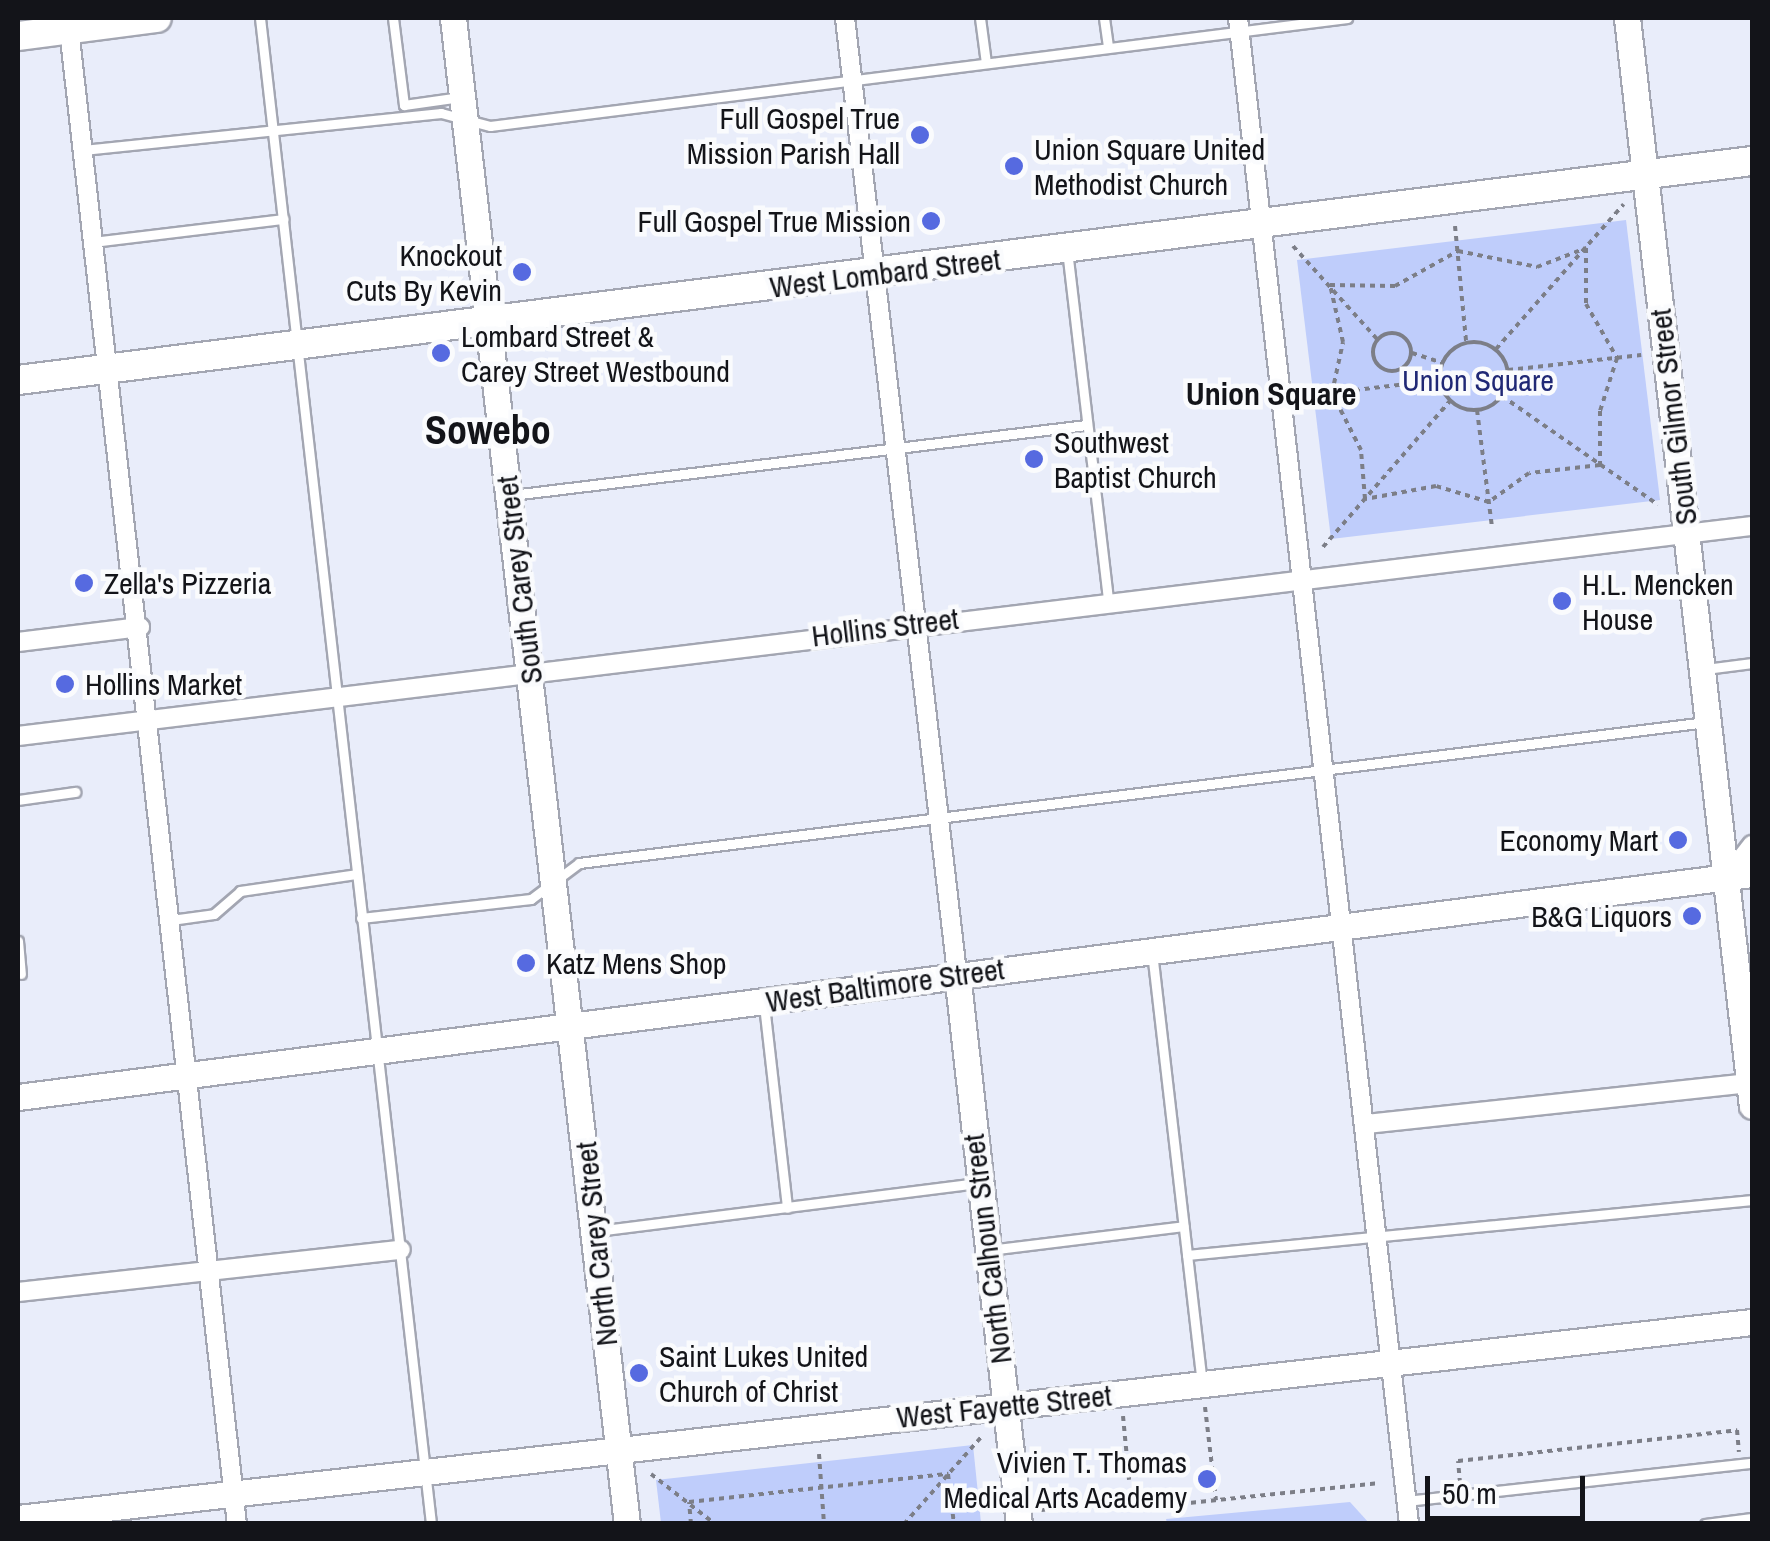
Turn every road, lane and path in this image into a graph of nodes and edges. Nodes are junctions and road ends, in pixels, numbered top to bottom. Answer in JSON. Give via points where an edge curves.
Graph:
{"nodes":[{"id":1,"x":156,"y":18,"type":"edge"},
{"id":2,"x":260,"y":18,"type":"edge"},
{"id":3,"x":393,"y":18,"type":"edge"},
{"id":4,"x":454,"y":18,"type":"edge"},
{"id":5,"x":845,"y":18,"type":"edge"},
{"id":6,"x":980,"y":18,"type":"edge"},
{"id":7,"x":1104,"y":18,"type":"edge"},
{"id":8,"x":1347,"y":18,"type":"edge"},
{"id":9,"x":1627,"y":18,"type":"edge"},
{"id":10,"x":1238,"y":24,"type":"edge"},
{"id":11,"x":69,"y":29,"type":"junction"},
{"id":12,"x":18,"y":36,"type":"edge"},
{"id":13,"x":1108,"y":48,"type":"junction"},
{"id":14,"x":986,"y":63,"type":"junction"},
{"id":15,"x":852,"y":80,"type":"junction"},
{"id":16,"x":464,"y":108,"type":"junction"},
{"id":17,"x":275,"y":136,"type":"junction"},
{"id":18,"x":83,"y":150,"type":"junction"},
{"id":19,"x":1752,"y":162,"type":"edge"},
{"id":20,"x":1646,"y":176,"type":"junction"},
{"id":21,"x":1627,"y":200,"type":"dead end"},
{"id":22,"x":284,"y":220,"type":"junction"},
{"id":23,"x":1262,"y":225,"type":"junction"},
{"id":24,"x":1455,"y":226,"type":"dead end"},
{"id":25,"x":90,"y":243,"type":"junction"},
{"id":26,"x":1293,"y":246,"type":"dead end"},
{"id":27,"x":1586,"y":248,"type":"junction"},
{"id":28,"x":1067,"y":250,"type":"junction"},
{"id":29,"x":1458,"y":251,"type":"junction"},
{"id":30,"x":875,"y":274,"type":"junction"},
{"id":31,"x":1330,"y":285,"type":"junction"},
{"id":32,"x":489,"y":320,"type":"junction"},
{"id":33,"x":1378,"y":340,"type":"junction"},
{"id":34,"x":299,"y":342,"type":"junction"},
{"id":35,"x":1466,"y":342,"type":"junction"},
{"id":36,"x":1496,"y":349,"type":"junction"},
{"id":37,"x":1412,"y":353,"type":"junction"},
{"id":38,"x":1641,"y":355,"type":"dead end"},
{"id":39,"x":1617,"y":358,"type":"junction"},
{"id":40,"x":1443,"y":363,"type":"junction"},
{"id":41,"x":105,"y":365,"type":"junction"},
{"id":42,"x":1508,"y":370,"type":"junction"},
{"id":43,"x":18,"y":380,"type":"edge"},
{"id":44,"x":1440,"y":380,"type":"junction"},
{"id":45,"x":1332,"y":393,"type":"junction"},
{"id":46,"x":1305,"y":396,"type":"dead end"},
{"id":47,"x":1502,"y":396,"type":"junction"},
{"id":48,"x":1450,"y":400,"type":"junction"},
{"id":49,"x":1477,"y":410,"type":"junction"},
{"id":50,"x":1086,"y":425,"type":"junction"},
{"id":51,"x":897,"y":450,"type":"junction"},
{"id":52,"x":1600,"y":465,"type":"junction"},
{"id":53,"x":509,"y":496,"type":"junction"},
{"id":54,"x":1364,"y":499,"type":"junction"},
{"id":55,"x":1489,"y":502,"type":"junction"},
{"id":56,"x":1658,"y":505,"type":"dead end"},
{"id":57,"x":1752,"y":526,"type":"edge"},
{"id":58,"x":1492,"y":527,"type":"dead end"},
{"id":59,"x":1686,"y":531,"type":"junction"},
{"id":60,"x":1323,"y":547,"type":"dead end"},
{"id":61,"x":1304,"y":575,"type":"junction"},
{"id":62,"x":1108,"y":599,"type":"junction"},
{"id":63,"x":919,"y":622,"type":"junction"},
{"id":64,"x":140,"y":627,"type":"junction"},
{"id":65,"x":18,"y":642,"type":"edge"},
{"id":66,"x":1752,"y":663,"type":"edge"},
{"id":67,"x":1703,"y":669,"type":"junction"},
{"id":68,"x":529,"y":671,"type":"junction"},
{"id":69,"x":339,"y":694,"type":"junction"},
{"id":70,"x":148,"y":718,"type":"junction"},
{"id":71,"x":1709,"y":722,"type":"junction"},
{"id":72,"x":18,"y":736,"type":"edge"},
{"id":73,"x":1326,"y":765,"type":"junction"},
{"id":74,"x":75,"y":792,"type":"dead end"},
{"id":75,"x":18,"y":800,"type":"edge"},
{"id":76,"x":942,"y":816,"type":"junction"},
{"id":77,"x":1752,"y":846,"type":"edge"},
{"id":78,"x":356,"y":874,"type":"junction"},
{"id":79,"x":1740,"y":875,"type":"edge"},
{"id":80,"x":554,"y":881,"type":"junction"},
{"id":81,"x":361,"y":918,"type":"junction"},
{"id":82,"x":169,"y":920,"type":"junction"},
{"id":83,"x":1345,"y":926,"type":"junction"},
{"id":84,"x":18,"y":941,"type":"edge"},
{"id":85,"x":1152,"y":950,"type":"junction"},
{"id":86,"x":21,"y":974,"type":"dead end"},
{"id":87,"x":957,"y":974,"type":"junction"},
{"id":88,"x":1746,"y":999,"type":"edge"},
{"id":89,"x":764,"y":1002,"type":"junction"},
{"id":90,"x":571,"y":1024,"type":"junction"},
{"id":91,"x":377,"y":1049,"type":"junction"},
{"id":92,"x":188,"y":1074,"type":"junction"},
{"id":93,"x":1751,"y":1094,"type":"edge"},
{"id":94,"x":18,"y":1097,"type":"edge"},
{"id":95,"x":1366,"y":1124,"type":"junction"},
{"id":96,"x":979,"y":1183,"type":"junction"},
{"id":97,"x":1752,"y":1200,"type":"edge"},
{"id":98,"x":787,"y":1208,"type":"junction"},
{"id":99,"x":1184,"y":1226,"type":"junction"},
{"id":100,"x":595,"y":1231,"type":"junction"},
{"id":101,"x":1378,"y":1234,"type":"junction"},
{"id":102,"x":401,"y":1250,"type":"junction"},
{"id":103,"x":986,"y":1250,"type":"junction"},
{"id":104,"x":1188,"y":1255,"type":"junction"},
{"id":105,"x":207,"y":1266,"type":"junction"},
{"id":106,"x":18,"y":1292,"type":"edge"},
{"id":107,"x":1752,"y":1322,"type":"edge"},
{"id":108,"x":1391,"y":1363,"type":"junction"},
{"id":109,"x":1204,"y":1396,"type":"junction"},
{"id":110,"x":1006,"y":1406,"type":"junction"},
{"id":111,"x":1123,"y":1416,"type":"dead end"},
{"id":112,"x":982,"y":1436,"type":"dead end"},
{"id":113,"x":619,"y":1449,"type":"junction"},
{"id":114,"x":818,"y":1454,"type":"dead end"},
{"id":115,"x":1739,"y":1456,"type":"dead end"},
{"id":116,"x":1752,"y":1464,"type":"edge"},
{"id":117,"x":425,"y":1471,"type":"junction"},
{"id":118,"x":651,"y":1474,"type":"dead end"},
{"id":119,"x":948,"y":1474,"type":"junction"},
{"id":120,"x":1129,"y":1480,"type":"dead end"},
{"id":121,"x":1380,"y":1483,"type":"dead end"},
{"id":122,"x":1446,"y":1489,"type":"dead end"},
{"id":123,"x":822,"y":1490,"type":"junction"},
{"id":124,"x":234,"y":1493,"type":"junction"},
{"id":125,"x":1216,"y":1500,"type":"junction"},
{"id":126,"x":1406,"y":1501,"type":"junction"},
{"id":127,"x":689,"y":1502,"type":"junction"},
{"id":128,"x":1061,"y":1508,"type":"dead end"},
{"id":129,"x":1150,"y":1508,"type":"dead end"},
{"id":130,"x":1030,"y":1517,"type":"edge"},
{"id":131,"x":1752,"y":1518,"type":"edge"},
{"id":132,"x":31,"y":1519,"type":"edge"},
{"id":133,"x":237,"y":1524,"type":"edge"},
{"id":134,"x":430,"y":1524,"type":"edge"},
{"id":135,"x":627,"y":1524,"type":"edge"},
{"id":136,"x":691,"y":1524,"type":"edge"},
{"id":137,"x":715,"y":1524,"type":"edge"},
{"id":138,"x":824,"y":1524,"type":"edge"},
{"id":139,"x":904,"y":1524,"type":"edge"},
{"id":140,"x":954,"y":1524,"type":"edge"},
{"id":141,"x":1409,"y":1524,"type":"edge"},
{"id":142,"x":1706,"y":1524,"type":"edge"}],
"edges":[{"from":1,"to":11,"type":"main road"},
{"from":2,"to":17,"type":"lane"},
{"from":3,"to":16,"type":"lane","via":[[404,105]]},
{"from":4,"to":16,"type":"street","name":"South Carey Street"},
{"from":5,"to":15,"type":"street"},
{"from":6,"to":14,"type":"lane"},
{"from":7,"to":13,"type":"lane"},
{"from":8,"to":10,"type":"lane"},
{"from":9,"to":20,"type":"street","name":"South Gilmor Street"},
{"from":10,"to":13,"type":"lane"},
{"from":10,"to":23,"type":"street"},
{"from":11,"to":12,"type":"main road"},
{"from":11,"to":18,"type":"street"},
{"from":13,"to":14,"type":"lane"},
{"from":14,"to":15,"type":"lane"},
{"from":15,"to":16,"type":"lane","via":[[490,126]]},
{"from":15,"to":30,"type":"street"},
{"from":16,"to":17,"type":"lane"},
{"from":16,"to":32,"type":"street","name":"South Carey Street"},
{"from":17,"to":18,"type":"lane"},
{"from":17,"to":22,"type":"lane"},
{"from":18,"to":25,"type":"street"},
{"from":19,"to":20,"type":"main road","name":"West Lombard Street"},
{"from":20,"to":23,"type":"main road","name":"West Lombard Street"},
{"from":20,"to":59,"type":"street","name":"South Gilmor Street"},
{"from":21,"to":27,"type":"path"},
{"from":22,"to":25,"type":"lane"},
{"from":22,"to":34,"type":"lane"},
{"from":23,"to":28,"type":"main road","name":"West Lombard Street"},
{"from":23,"to":61,"type":"street"},
{"from":24,"to":29,"type":"path"},
{"from":25,"to":41,"type":"street"},
{"from":26,"to":31,"type":"path"},
{"from":27,"to":29,"type":"path","via":[[1537,267]]},
{"from":27,"to":36,"type":"path"},
{"from":27,"to":39,"type":"path","via":[[1586,304]]},
{"from":28,"to":30,"type":"main road","name":"West Lombard Street"},
{"from":28,"to":50,"type":"lane"},
{"from":29,"to":31,"type":"path","via":[[1395,286]]},
{"from":29,"to":35,"type":"path"},
{"from":30,"to":32,"type":"main road","name":"West Lombard Street"},
{"from":30,"to":51,"type":"street"},
{"from":31,"to":33,"type":"path"},
{"from":31,"to":45,"type":"path","via":[[1342,342]]},
{"from":32,"to":34,"type":"main road","name":"West Lombard Street"},
{"from":32,"to":53,"type":"street","name":"South Carey Street"},
{"from":33,"to":37,"type":"path","via":[[1398,334]]},
{"from":33,"to":37,"type":"path","via":[[1373,354],[1384,370],[1402,369]]},
{"from":34,"to":41,"type":"main road","name":"West Lombard Street"},
{"from":34,"to":69,"type":"lane"},
{"from":35,"to":36,"type":"path"},
{"from":35,"to":40,"type":"path"},
{"from":36,"to":42,"type":"path"},
{"from":37,"to":40,"type":"path"},
{"from":38,"to":39,"type":"path"},
{"from":39,"to":42,"type":"path"},
{"from":39,"to":52,"type":"path","via":[[1600,411]]},
{"from":40,"to":44,"type":"path"},
{"from":41,"to":43,"type":"main road","name":"West Lombard Street"},
{"from":41,"to":64,"type":"street"},
{"from":42,"to":47,"type":"path"},
{"from":44,"to":45,"type":"path"},
{"from":44,"to":48,"type":"path"},
{"from":45,"to":46,"type":"path"},
{"from":45,"to":54,"type":"path","via":[[1361,450]]},
{"from":47,"to":49,"type":"path"},
{"from":47,"to":52,"type":"path"},
{"from":48,"to":49,"type":"path"},
{"from":48,"to":54,"type":"path"},
{"from":49,"to":55,"type":"path"},
{"from":50,"to":51,"type":"lane"},
{"from":50,"to":62,"type":"lane"},
{"from":51,"to":53,"type":"lane"},
{"from":51,"to":63,"type":"street"},
{"from":52,"to":55,"type":"path","via":[[1529,473]]},
{"from":52,"to":56,"type":"path"},
{"from":53,"to":68,"type":"street","name":"South Carey Street"},
{"from":54,"to":55,"type":"path","via":[[1436,486]]},
{"from":54,"to":60,"type":"path"},
{"from":55,"to":58,"type":"path"},
{"from":57,"to":59,"type":"street","name":"Hollins Street"},
{"from":59,"to":61,"type":"street","name":"Hollins Street"},
{"from":59,"to":67,"type":"street","name":"South Gilmor Street"},
{"from":61,"to":62,"type":"street","name":"Hollins Street"},
{"from":61,"to":73,"type":"street"},
{"from":62,"to":63,"type":"street","name":"Hollins Street"},
{"from":63,"to":68,"type":"street","name":"Hollins Street"},
{"from":63,"to":76,"type":"street"},
{"from":64,"to":65,"type":"street"},
{"from":64,"to":70,"type":"street"},
{"from":66,"to":67,"type":"lane"},
{"from":67,"to":71,"type":"street","name":"South Gilmor Street"},
{"from":68,"to":69,"type":"street","name":"Hollins Street"},
{"from":68,"to":80,"type":"street","name":"South Carey Street"},
{"from":69,"to":70,"type":"street","name":"Hollins Street"},
{"from":69,"to":78,"type":"lane"},
{"from":70,"to":72,"type":"street","name":"Hollins Street"},
{"from":70,"to":82,"type":"street"},
{"from":71,"to":73,"type":"lane"},
{"from":71,"to":79,"type":"street","name":"South Gilmor Street"},
{"from":73,"to":76,"type":"lane"},
{"from":73,"to":83,"type":"street"},
{"from":74,"to":75,"type":"lane"},
{"from":76,"to":80,"type":"lane","via":[[579,863]]},
{"from":76,"to":87,"type":"street"},
{"from":77,"to":79,"type":"street"},
{"from":78,"to":81,"type":"lane"},
{"from":78,"to":82,"type":"lane","via":[[240,891],[214,914]]},
{"from":79,"to":83,"type":"street","name":"West Baltimore Street"},
{"from":79,"to":88,"type":"street","name":"South Gilmor Street"},
{"from":80,"to":81,"type":"lane","via":[[531,899]]},
{"from":80,"to":90,"type":"street","name":"South Carey Street"},
{"from":81,"to":91,"type":"lane"},
{"from":82,"to":92,"type":"street"},
{"from":83,"to":85,"type":"street","name":"West Baltimore Street"},
{"from":83,"to":95,"type":"street"},
{"from":84,"to":86,"type":"lane"},
{"from":85,"to":87,"type":"street","name":"West Baltimore Street"},
{"from":85,"to":99,"type":"lane"},
{"from":87,"to":89,"type":"street","name":"West Baltimore Street"},
{"from":87,"to":96,"type":"street","name":"North Calhoun Street"},
{"from":88,"to":93,"type":"street","name":"South Gilmor Street"},
{"from":89,"to":90,"type":"street","name":"West Baltimore Street"},
{"from":89,"to":98,"type":"lane"},
{"from":90,"to":91,"type":"street","name":"West Baltimore Street"},
{"from":90,"to":100,"type":"street","name":"North Carey Street"},
{"from":91,"to":92,"type":"street","name":"West Baltimore Street"},
{"from":91,"to":102,"type":"lane"},
{"from":92,"to":94,"type":"street","name":"West Baltimore Street"},
{"from":92,"to":105,"type":"street"},
{"from":93,"to":95,"type":"street"},
{"from":95,"to":101,"type":"street"},
{"from":96,"to":98,"type":"lane"},
{"from":96,"to":103,"type":"street","name":"North Calhoun Street"},
{"from":97,"to":101,"type":"lane"},
{"from":98,"to":100,"type":"lane"},
{"from":99,"to":103,"type":"lane"},
{"from":99,"to":104,"type":"lane"},
{"from":100,"to":113,"type":"street","name":"North Carey Street"},
{"from":101,"to":104,"type":"lane"},
{"from":101,"to":108,"type":"street"},
{"from":102,"to":105,"type":"street"},
{"from":102,"to":117,"type":"lane"},
{"from":103,"to":110,"type":"street","name":"North Calhoun Street"},
{"from":104,"to":109,"type":"lane"},
{"from":105,"to":106,"type":"street"},
{"from":105,"to":124,"type":"street"},
{"from":107,"to":108,"type":"street","name":"West Fayette Street"},
{"from":108,"to":109,"type":"street","name":"West Fayette Street"},
{"from":108,"to":126,"type":"street"},
{"from":109,"to":110,"type":"street","name":"West Fayette Street"},
{"from":109,"to":125,"type":"path"},
{"from":110,"to":113,"type":"street","name":"West Fayette Street"},
{"from":110,"to":130,"type":"street","name":"North Calhoun Street"},
{"from":111,"to":120,"type":"path"},
{"from":112,"to":119,"type":"path"},
{"from":113,"to":117,"type":"street","name":"West Fayette Street"},
{"from":113,"to":135,"type":"street","name":"North Carey Street"},
{"from":114,"to":123,"type":"path"},
{"from":115,"to":122,"type":"path","via":[[1737,1430],[1458,1461],[1460,1485]]},
{"from":116,"to":126,"type":"lane"},
{"from":117,"to":124,"type":"street","name":"West Fayette Street"},
{"from":117,"to":134,"type":"lane"},
{"from":118,"to":127,"type":"path"},
{"from":119,"to":123,"type":"path"},
{"from":119,"to":139,"type":"path"},
{"from":119,"to":140,"type":"path"},
{"from":121,"to":125,"type":"path"},
{"from":123,"to":127,"type":"path"},
{"from":123,"to":138,"type":"path"},
{"from":124,"to":132,"type":"street","name":"West Fayette Street"},
{"from":124,"to":133,"type":"street"},
{"from":125,"to":129,"type":"path"},
{"from":126,"to":141,"type":"street"},
{"from":127,"to":136,"type":"path"},
{"from":127,"to":137,"type":"path"},
{"from":128,"to":130,"type":"path"},
{"from":131,"to":142,"type":"lane"}]}
